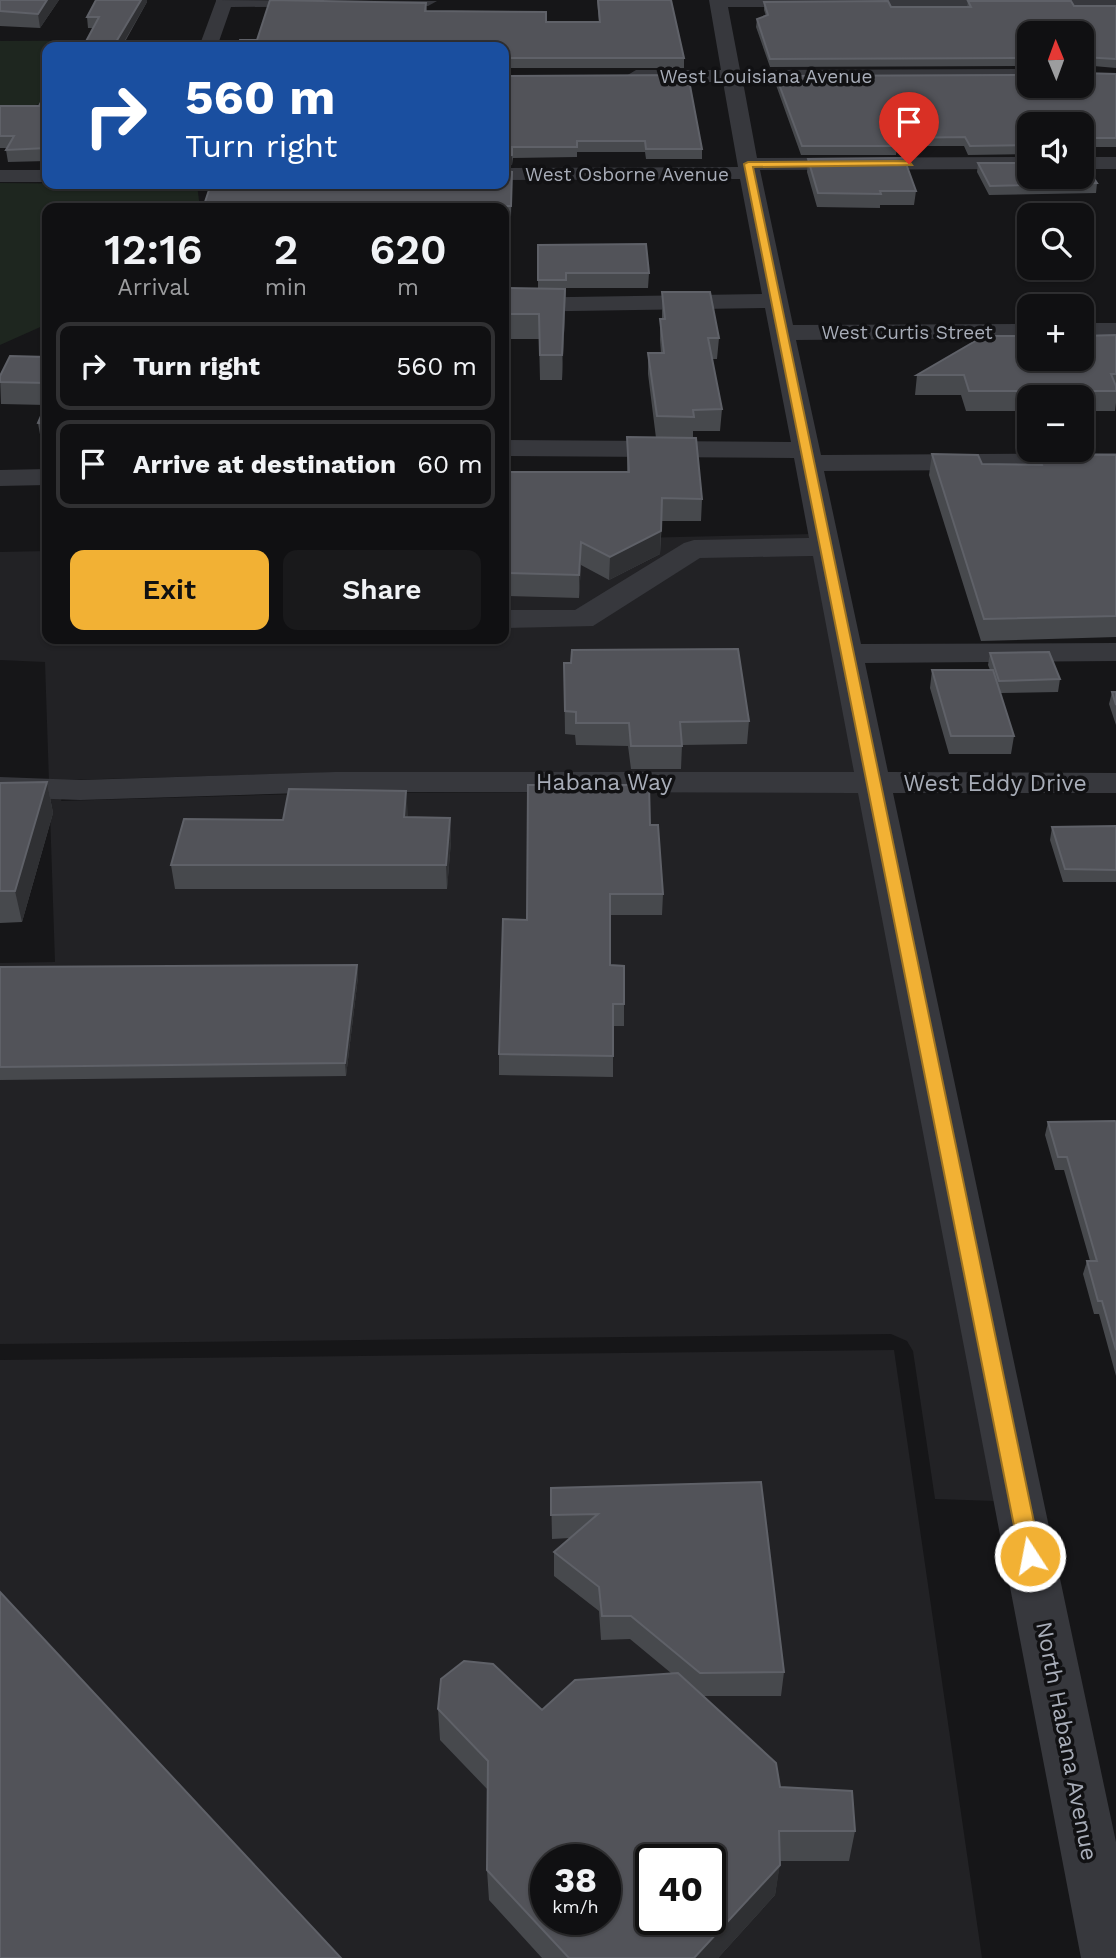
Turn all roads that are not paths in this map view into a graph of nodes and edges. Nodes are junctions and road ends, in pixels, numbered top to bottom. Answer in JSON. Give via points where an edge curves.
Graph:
{"nodes":[{"id":1,"x":224,"y":1,"type":"edge"},
{"id":2,"x":428,"y":1,"type":"edge"},
{"id":3,"x":719,"y":1,"type":"edge"},
{"id":4,"x":921,"y":1,"type":"edge"},
{"id":5,"x":1108,"y":1,"type":"edge"},
{"id":6,"x":210,"y":42,"type":"edge"},
{"id":7,"x":731,"y":75,"type":"junction"},
{"id":8,"x":1017,"y":75,"type":"edge"},
{"id":9,"x":611,"y":76,"type":"edge"},
{"id":10,"x":1017,"y":163,"type":"edge"},
{"id":11,"x":1094,"y":163,"type":"edge"},
{"id":12,"x":1116,"y":163,"type":"edge"},
{"id":13,"x":749,"y":169,"type":"junction"},
{"id":14,"x":509,"y":174,"type":"edge"},
{"id":15,"x":0,"y":176,"type":"edge"},
{"id":16,"x":42,"y":176,"type":"edge"},
{"id":17,"x":509,"y":305,"type":"edge"},
{"id":18,"x":781,"y":317,"type":"junction"},
{"id":19,"x":1017,"y":330,"type":"edge"},
{"id":20,"x":1094,"y":330,"type":"edge"},
{"id":21,"x":1116,"y":330,"type":"edge"},
{"id":22,"x":509,"y":448,"type":"edge"},
{"id":23,"x":810,"y":456,"type":"junction"},
{"id":24,"x":1116,"y":461,"type":"edge"},
{"id":25,"x":42,"y":477,"type":"edge"},
{"id":26,"x":0,"y":478,"type":"edge"},
{"id":27,"x":828,"y":547,"type":"junction"},
{"id":28,"x":509,"y":619,"type":"edge"},
{"id":29,"x":1116,"y":652,"type":"edge"},
{"id":30,"x":849,"y":654,"type":"junction"},
{"id":31,"x":874,"y":782,"type":"junction"},
{"id":32,"x":1116,"y":783,"type":"edge"},
{"id":33,"x":0,"y":787,"type":"edge"},
{"id":34,"x":1111,"y":1958,"type":"edge"}],
"edges":[{"from":1,"to":2,"type":"street"},
{"from":1,"to":6,"type":"street"},
{"from":3,"to":4,"type":"street"},
{"from":3,"to":7,"type":"street","name":"North Habana Avenue"},
{"from":4,"to":5,"type":"street"},
{"from":7,"to":8,"type":"street","name":"West Louisiana Avenue"},
{"from":7,"to":9,"type":"street","name":"West Louisiana Avenue"},
{"from":7,"to":13,"type":"street","name":"North Habana Avenue"},
{"from":10,"to":13,"type":"street","name":"West Osborne Avenue"},
{"from":11,"to":12,"type":"street"},
{"from":13,"to":14,"type":"street","name":"West Osborne Avenue"},
{"from":13,"to":18,"type":"street","name":"North Habana Avenue"},
{"from":15,"to":16,"type":"street"},
{"from":17,"to":18,"type":"street","name":"West Curtis Street"},
{"from":18,"to":19,"type":"street","name":"West Curtis Street"},
{"from":18,"to":23,"type":"street","name":"North Habana Avenue"},
{"from":20,"to":21,"type":"street"},
{"from":22,"to":23,"type":"street"},
{"from":23,"to":24,"type":"street"},
{"from":23,"to":27,"type":"street","name":"North Habana Avenue"},
{"from":25,"to":26,"type":"street"},
{"from":27,"to":28,"type":"street","via":[[694,549],[582,619]]},
{"from":27,"to":30,"type":"street","name":"North Habana Avenue"},
{"from":29,"to":30,"type":"street"},
{"from":30,"to":31,"type":"street","name":"North Habana Avenue"},
{"from":31,"to":32,"type":"street","name":"West Eddy Drive"},
{"from":31,"to":33,"type":"street","name":"Habana Way"},
{"from":31,"to":34,"type":"street","name":"North Habana Avenue"}]}
